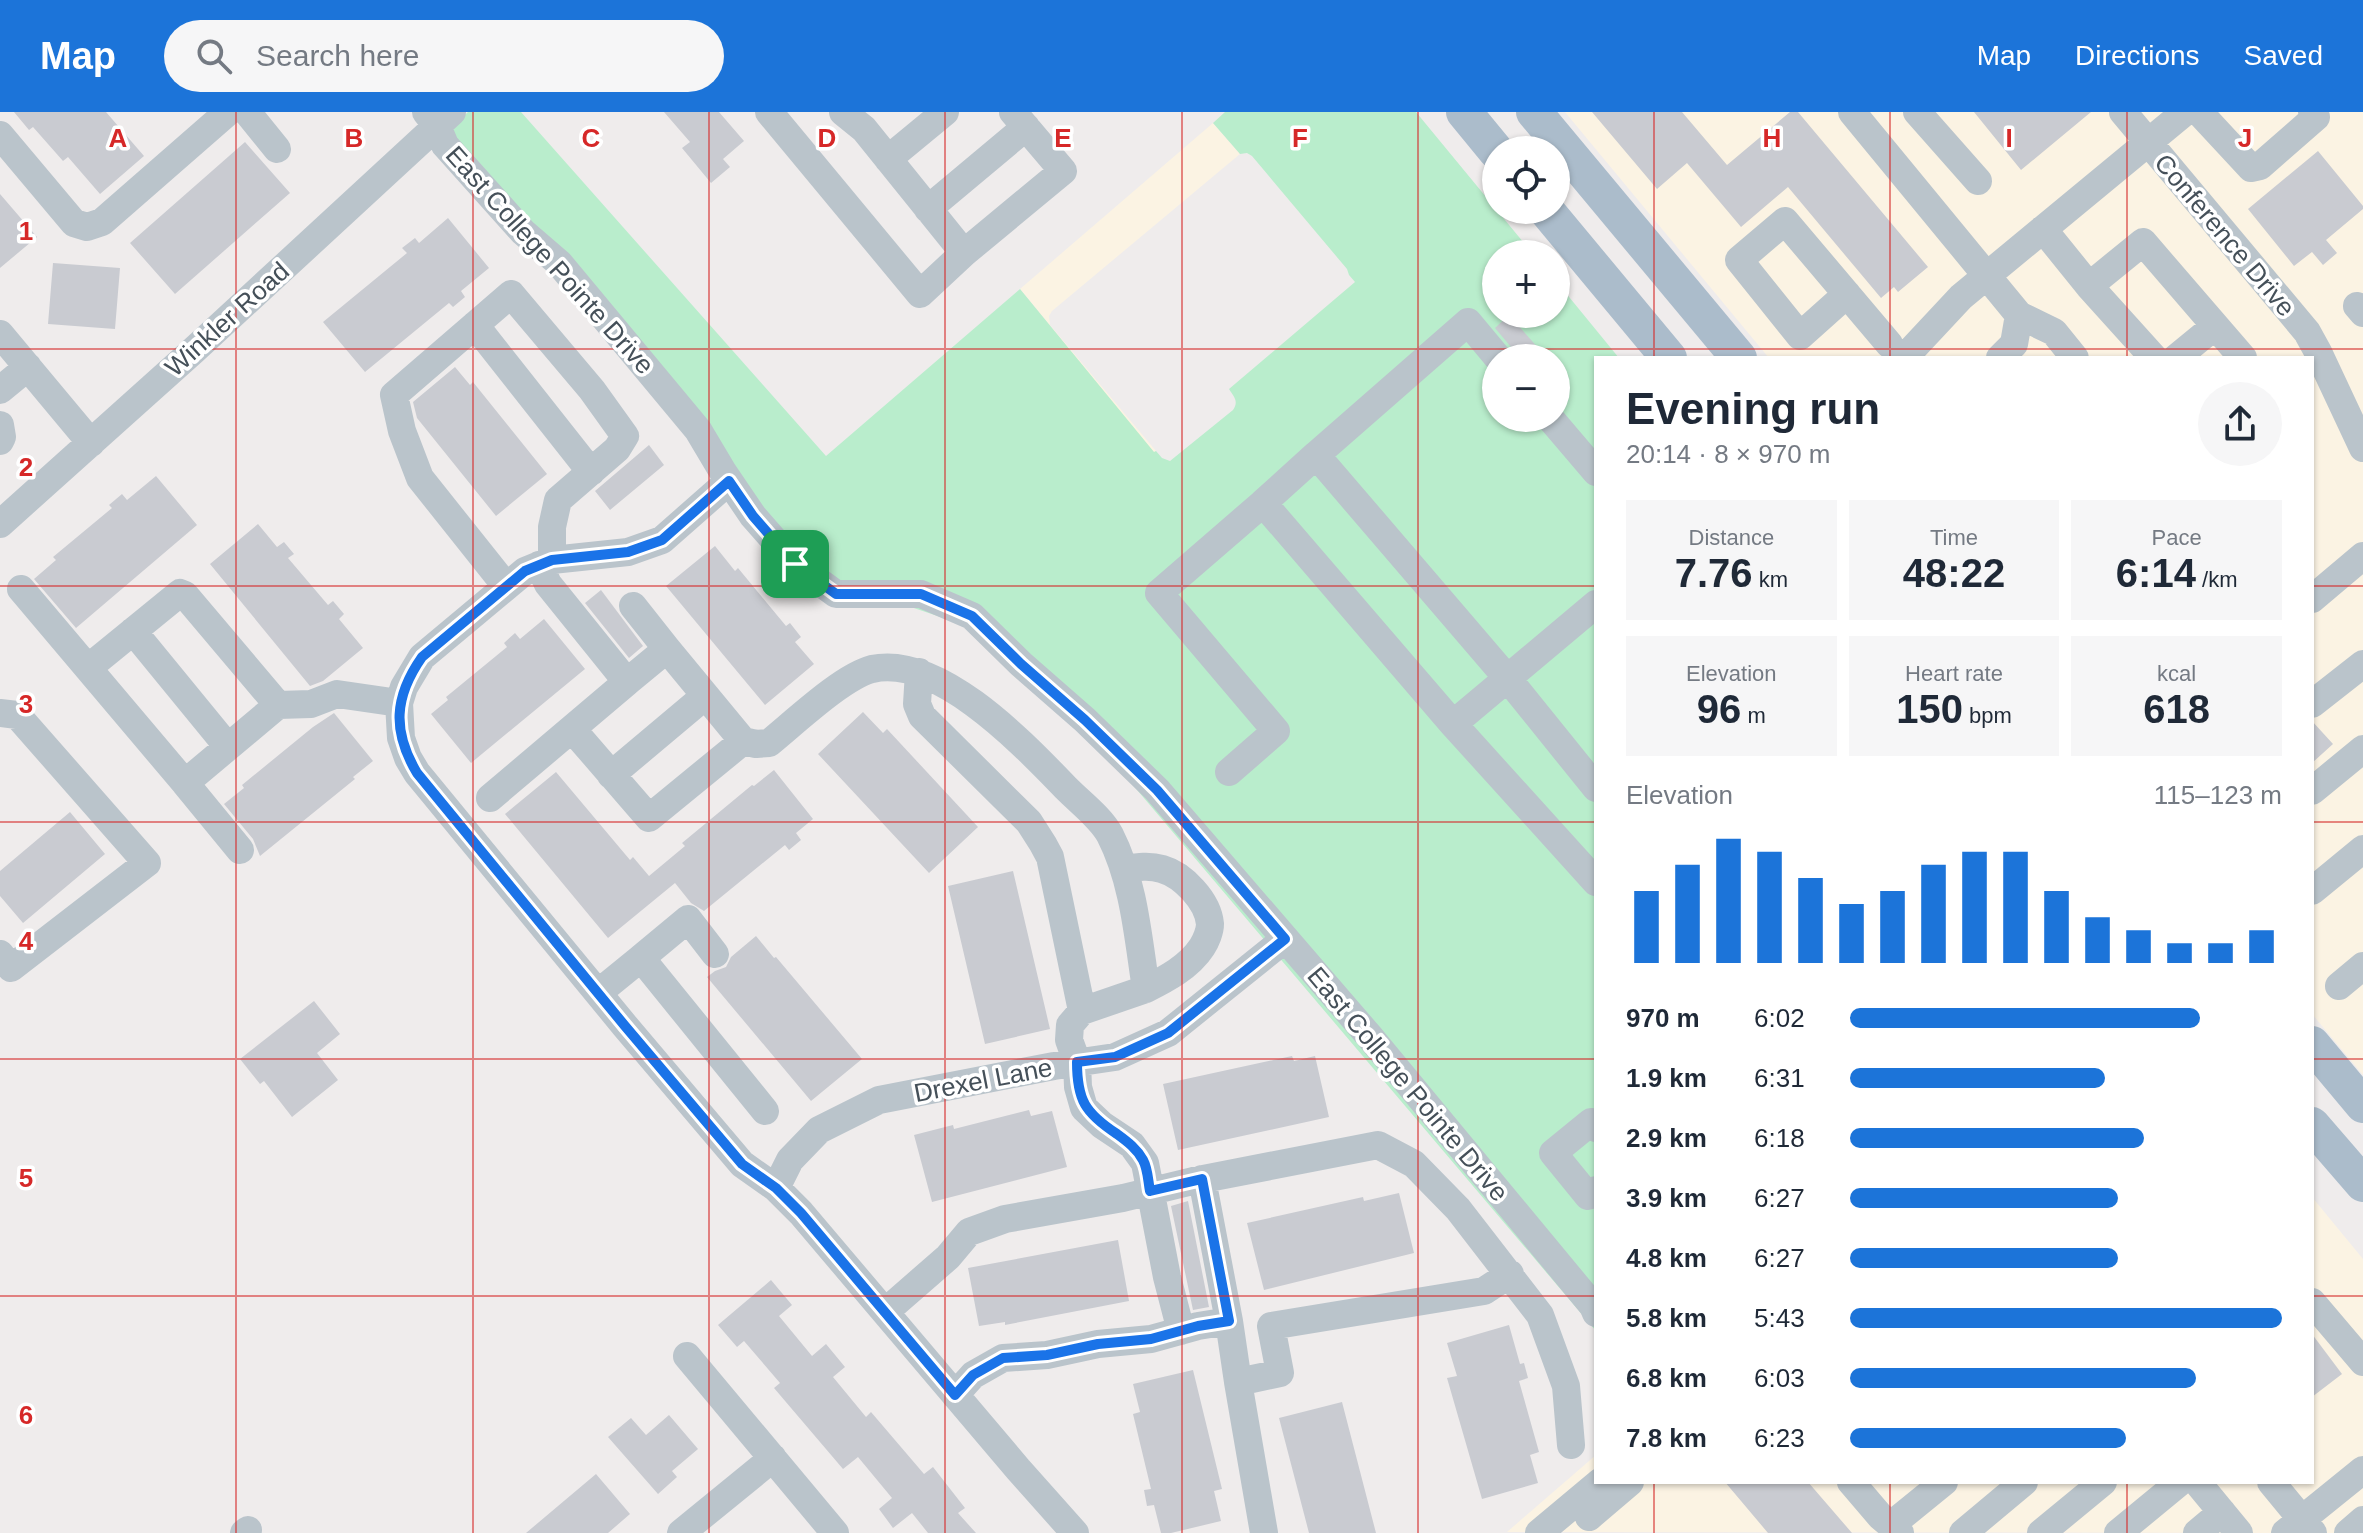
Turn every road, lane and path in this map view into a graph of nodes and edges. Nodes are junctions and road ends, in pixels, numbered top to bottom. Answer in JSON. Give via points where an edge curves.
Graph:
{"nodes":[{"id":1,"x":228,"y":112,"type":"edge"},
{"id":2,"x":247,"y":112,"type":"edge"},
{"id":3,"x":769,"y":112,"type":"edge"},
{"id":4,"x":843,"y":112,"type":"edge"},
{"id":5,"x":945,"y":112,"type":"edge"},
{"id":6,"x":1464,"y":112,"type":"edge"},
{"id":7,"x":1534,"y":112,"type":"edge"},
{"id":8,"x":1917,"y":112,"type":"edge"},
{"id":9,"x":2123,"y":112,"type":"edge"},
{"id":10,"x":2185,"y":112,"type":"edge"},
{"id":11,"x":2199,"y":112,"type":"edge"},
{"id":12,"x":2312,"y":112,"type":"edge"},
{"id":13,"x":438,"y":117,"type":"edge"},
{"id":14,"x":1868,"y":118,"type":"edge"},
{"id":15,"x":1020,"y":120,"type":"edge"},
{"id":16,"x":0,"y":135,"type":"edge"},
{"id":17,"x":1484,"y":136,"type":"edge"},
{"id":18,"x":2148,"y":142,"type":"junction"},
{"id":19,"x":277,"y":149,"type":"dead end"},
{"id":20,"x":888,"y":159,"type":"junction"},
{"id":21,"x":1978,"y":181,"type":"dead end"},
{"id":22,"x":928,"y":209,"type":"junction"},
{"id":23,"x":1558,"y":224,"type":"edge"},
{"id":24,"x":2043,"y":229,"type":"junction"},
{"id":25,"x":964,"y":253,"type":"junction"},
{"id":26,"x":1988,"y":275,"type":"junction"},
{"id":27,"x":2089,"y":286,"type":"junction"},
{"id":28,"x":1847,"y":294,"type":"dead end"},
{"id":29,"x":2019,"y":315,"type":"junction"},
{"id":30,"x":475,"y":325,"type":"junction"},
{"id":31,"x":2215,"y":326,"type":"junction"},
{"id":32,"x":0,"y":334,"type":"edge"},
{"id":33,"x":1486,"y":344,"type":"edge"},
{"id":34,"x":1887,"y":353,"type":"edge"},
{"id":35,"x":1667,"y":356,"type":"edge"},
{"id":36,"x":1737,"y":356,"type":"edge"},
{"id":37,"x":2002,"y":356,"type":"edge"},
{"id":38,"x":2073,"y":356,"type":"edge"},
{"id":39,"x":2152,"y":356,"type":"edge"},
{"id":40,"x":2178,"y":356,"type":"edge"},
{"id":41,"x":2241,"y":356,"type":"edge"},
{"id":42,"x":28,"y":367,"type":"junction"},
{"id":43,"x":0,"y":390,"type":"edge"},
{"id":44,"x":0,"y":425,"type":"edge"},
{"id":45,"x":1562,"y":432,"type":"edge"},
{"id":46,"x":0,"y":441,"type":"edge"},
{"id":47,"x":91,"y":443,"type":"junction"},
{"id":48,"x":2363,"y":448,"type":"edge"},
{"id":49,"x":1316,"y":455,"type":"junction"},
{"id":50,"x":1594,"y":470,"type":"edge"},
{"id":51,"x":591,"y":472,"type":"junction"},
{"id":52,"x":729,"y":481,"type":"junction"},
{"id":53,"x":1263,"y":503,"type":"junction"},
{"id":54,"x":0,"y":524,"type":"edge"},
{"id":55,"x":2363,"y":556,"type":"edge"},
{"id":56,"x":546,"y":562,"type":"junction"},
{"id":57,"x":506,"y":586,"type":"junction"},
{"id":58,"x":21,"y":589,"type":"dead end"},
{"id":59,"x":2314,"y":597,"type":"edge"},
{"id":60,"x":633,"y":606,"type":"dead end"},
{"id":61,"x":1594,"y":606,"type":"edge"},
{"id":62,"x":133,"y":631,"type":"junction"},
{"id":63,"x":2363,"y":644,"type":"edge"},
{"id":64,"x":667,"y":649,"type":"junction"},
{"id":65,"x":2363,"y":664,"type":"edge"},
{"id":66,"x":88,"y":668,"type":"junction"},
{"id":67,"x":919,"y":672,"type":"junction"},
{"id":68,"x":1508,"y":679,"type":"junction"},
{"id":69,"x":627,"y":682,"type":"junction"},
{"id":70,"x":2363,"y":685,"type":"edge"},
{"id":71,"x":705,"y":696,"type":"junction"},
{"id":72,"x":2314,"y":696,"type":"edge"},
{"id":73,"x":399,"y":703,"type":"junction"},
{"id":74,"x":278,"y":705,"type":"junction"},
{"id":75,"x":0,"y":713,"type":"edge"},
{"id":76,"x":1453,"y":724,"type":"junction"},
{"id":77,"x":572,"y":729,"type":"junction"},
{"id":78,"x":743,"y":741,"type":"junction"},
{"id":79,"x":228,"y":747,"type":"junction"},
{"id":80,"x":2363,"y":749,"type":"edge"},
{"id":81,"x":1229,"y":772,"type":"dead end"},
{"id":82,"x":611,"y":775,"type":"junction"},
{"id":83,"x":185,"y":783,"type":"junction"},
{"id":84,"x":1594,"y":786,"type":"edge"},
{"id":85,"x":2314,"y":789,"type":"edge"},
{"id":86,"x":490,"y":798,"type":"dead end"},
{"id":87,"x":2363,"y":849,"type":"edge"},
{"id":88,"x":240,"y":850,"type":"dead end"},
{"id":89,"x":1124,"y":869,"type":"junction"},
{"id":90,"x":1594,"y":880,"type":"edge"},
{"id":91,"x":2314,"y":889,"type":"edge"},
{"id":92,"x":1285,"y":939,"type":"junction"},
{"id":93,"x":0,"y":954,"type":"edge"},
{"id":94,"x":715,"y":954,"type":"dead end"},
{"id":95,"x":641,"y":958,"type":"junction"},
{"id":96,"x":2363,"y":966,"type":"edge"},
{"id":97,"x":2339,"y":986,"type":"dead end"},
{"id":98,"x":1146,"y":989,"type":"junction"},
{"id":99,"x":598,"y":993,"type":"junction"},
{"id":100,"x":1082,"y":1011,"type":"junction"},
{"id":101,"x":2314,"y":1046,"type":"edge"},
{"id":102,"x":1077,"y":1062,"type":"junction"},
{"id":103,"x":2363,"y":1105,"type":"edge"},
{"id":104,"x":765,"y":1111,"type":"dead end"},
{"id":105,"x":1594,"y":1126,"type":"edge"},
{"id":106,"x":2314,"y":1127,"type":"edge"},
{"id":107,"x":1202,"y":1179,"type":"junction"},
{"id":108,"x":2363,"y":1184,"type":"edge"},
{"id":109,"x":776,"y":1188,"type":"junction"},
{"id":110,"x":1150,"y":1191,"type":"junction"},
{"id":111,"x":1594,"y":1192,"type":"edge"},
{"id":112,"x":1510,"y":1274,"type":"junction"},
{"id":113,"x":2314,"y":1307,"type":"edge"},
{"id":114,"x":1594,"y":1308,"type":"edge"},
{"id":115,"x":885,"y":1312,"type":"junction"},
{"id":116,"x":1229,"y":1321,"type":"junction"},
{"id":117,"x":1181,"y":1331,"type":"junction"},
{"id":118,"x":687,"y":1356,"type":"dead end"},
{"id":119,"x":2363,"y":1362,"type":"edge"},
{"id":120,"x":1238,"y":1382,"type":"junction"},
{"id":121,"x":955,"y":1395,"type":"junction"},
{"id":122,"x":1571,"y":1445,"type":"dead end"},
{"id":123,"x":773,"y":1458,"type":"junction"},
{"id":124,"x":2363,"y":1470,"type":"edge"},
{"id":125,"x":1627,"y":1484,"type":"edge"},
{"id":126,"x":1942,"y":1484,"type":"edge"},
{"id":127,"x":2022,"y":1484,"type":"edge"},
{"id":128,"x":2101,"y":1484,"type":"edge"},
{"id":129,"x":2178,"y":1484,"type":"edge"},
{"id":130,"x":2199,"y":1484,"type":"edge"},
{"id":131,"x":2272,"y":1484,"type":"edge"},
{"id":132,"x":1858,"y":1485,"type":"edge"},
{"id":133,"x":1589,"y":1513,"type":"edge"},
{"id":134,"x":2363,"y":1520,"type":"edge"},
{"id":135,"x":2231,"y":1523,"type":"edge"},
{"id":136,"x":1895,"y":1529,"type":"edge"},
{"id":137,"x":2300,"y":1529,"type":"edge"},
{"id":138,"x":681,"y":1533,"type":"edge"},
{"id":139,"x":835,"y":1533,"type":"edge"},
{"id":140,"x":1075,"y":1533,"type":"edge"},
{"id":141,"x":1264,"y":1533,"type":"edge"},
{"id":142,"x":1539,"y":1533,"type":"edge"},
{"id":143,"x":1963,"y":1533,"type":"edge"},
{"id":144,"x":2041,"y":1533,"type":"edge"},
{"id":145,"x":2118,"y":1533,"type":"edge"},
{"id":146,"x":2197,"y":1533,"type":"edge"},
{"id":147,"x":2348,"y":1533,"type":"edge"}],
"edges":[{"from":1,"to":16,"type":"street","via":[[102,222],[87,227],[74,223]]},
{"from":2,"to":19,"type":"street"},
{"from":3,"to":25,"type":"street","via":[[920,294]]},
{"from":4,"to":20,"type":"street"},
{"from":5,"to":20,"type":"street"},
{"from":6,"to":17,"type":"main road"},
{"from":7,"to":36,"type":"main road"},
{"from":8,"to":21,"type":"street"},
{"from":9,"to":18,"type":"street","name":"Conference Drive"},
{"from":10,"to":18,"type":"street"},
{"from":11,"to":12,"type":"street","via":[[2251,168],[2316,117]]},
{"from":13,"to":47,"type":"street","name":"Winkler Road"},
{"from":13,"to":52,"type":"street","name":"East College Pointe Drive","via":[[445,145],[523,232],[559,263],[698,430]]},
{"from":14,"to":26,"type":"street"},
{"from":15,"to":22,"type":"street"},
{"from":15,"to":25,"type":"street","via":[[1063,171]]},
{"from":18,"to":24,"type":"street"},
{"from":18,"to":48,"type":"street","name":"Conference Drive","via":[[2307,332]]},
{"from":20,"to":22,"type":"street"},
{"from":22,"to":25,"type":"street"},
{"from":23,"to":35,"type":"main road"},
{"from":24,"to":26,"type":"street"},
{"from":24,"to":27,"type":"street"},
{"from":26,"to":29,"type":"street"},
{"from":26,"to":34,"type":"street"},
{"from":27,"to":31,"type":"street","via":[[2143,242]]},
{"from":27,"to":39,"type":"street"},
{"from":28,"to":34,"type":"street"},
{"from":29,"to":37,"type":"street","via":[[2014,344]]},
{"from":29,"to":38,"type":"street","via":[[2054,332]]},
{"from":30,"to":51,"type":"street"},
{"from":30,"to":51,"type":"street","via":[[511,294],[592,390],[625,436]]},
{"from":30,"to":57,"type":"street","via":[[394,395],[420,478]]},
{"from":31,"to":40,"type":"street"},
{"from":31,"to":41,"type":"street"},
{"from":32,"to":42,"type":"street"},
{"from":33,"to":49,"type":"street","via":[[1468,322]]},
{"from":42,"to":43,"type":"street"},
{"from":42,"to":47,"type":"street"},
{"from":44,"to":46,"type":"street"},
{"from":45,"to":50,"type":"street"},
{"from":47,"to":54,"type":"street","name":"Winkler Road"},
{"from":49,"to":53,"type":"street"},
{"from":49,"to":68,"type":"street"},
{"from":51,"to":56,"type":"street","via":[[558,500]]},
{"from":52,"to":56,"type":"street","via":[[662,540],[628,552]]},
{"from":52,"to":92,"type":"street","name":"East College Pointe Drive","via":[[795,564],[836,594],[921,594],[972,616],[1157,790]]},
{"from":53,"to":76,"type":"street"},
{"from":53,"to":81,"type":"street","via":[[1159,593],[1276,731]]},
{"from":55,"to":59,"type":"street"},
{"from":56,"to":57,"type":"street"},
{"from":56,"to":69,"type":"street","via":[[548,584]]},
{"from":57,"to":73,"type":"street","via":[[422,657]]},
{"from":58,"to":66,"type":"street"},
{"from":60,"to":64,"type":"street"},
{"from":61,"to":68,"type":"street"},
{"from":62,"to":66,"type":"street"},
{"from":62,"to":74,"type":"street","via":[[180,593],[185,595]]},
{"from":62,"to":79,"type":"street"},
{"from":63,"to":72,"type":"street"},
{"from":64,"to":69,"type":"street"},
{"from":64,"to":71,"type":"street"},
{"from":65,"to":72,"type":"street"},
{"from":66,"to":83,"type":"street"},
{"from":67,"to":78,"type":"street","via":[[893,667],[852,676],[769,743]]},
{"from":67,"to":89,"type":"street","via":[[952,687],[1061,782],[1108,831]]},
{"from":67,"to":100,"type":"street","via":[[917,704],[922,716],[1029,822],[1050,857]]},
{"from":68,"to":76,"type":"street"},
{"from":68,"to":84,"type":"street"},
{"from":69,"to":77,"type":"street"},
{"from":70,"to":72,"type":"street","via":[[2338,701]]},
{"from":71,"to":78,"type":"street"},
{"from":71,"to":82,"type":"street"},
{"from":73,"to":74,"type":"street","via":[[337,694],[311,704]]},
{"from":73,"to":99,"type":"street","via":[[401,738],[417,773]]},
{"from":74,"to":79,"type":"street"},
{"from":75,"to":93,"type":"street","via":[[17,715],[147,863],[11,968]]},
{"from":76,"to":90,"type":"street"},
{"from":77,"to":82,"type":"street"},
{"from":77,"to":86,"type":"street"},
{"from":78,"to":82,"type":"street","via":[[649,818]]},
{"from":79,"to":83,"type":"street"},
{"from":80,"to":85,"type":"street"},
{"from":83,"to":88,"type":"street"},
{"from":87,"to":91,"type":"street"},
{"from":89,"to":98,"type":"street"},
{"from":89,"to":98,"type":"street","via":[[1159,868],[1181,878],[1210,923],[1192,960]]},
{"from":92,"to":102,"type":"street","name":"Drexel Lane","via":[[1168,1033],[1115,1057]]},
{"from":92,"to":114,"type":"street","name":"East College Pointe Drive"},
{"from":94,"to":95,"type":"street","via":[[688,919]]},
{"from":95,"to":99,"type":"street"},
{"from":95,"to":104,"type":"street"},
{"from":96,"to":97,"type":"street"},
{"from":98,"to":100,"type":"street"},
{"from":99,"to":109,"type":"street","via":[[742,1164]]},
{"from":100,"to":102,"type":"street","via":[[1070,1025]]},
{"from":101,"to":103,"type":"main road"},
{"from":102,"to":109,"type":"street","name":"Drexel Lane","via":[[879,1100],[819,1130],[790,1160]]},
{"from":102,"to":110,"type":"street","via":[[1084,1108],[1132,1145],[1145,1163]]},
{"from":105,"to":111,"type":"street","via":[[1591,1122],[1553,1153],[1588,1196]]},
{"from":106,"to":108,"type":"main road"},
{"from":107,"to":110,"type":"street"},
{"from":107,"to":112,"type":"street","via":[[1378,1145],[1414,1164]]},
{"from":107,"to":116,"type":"street"},
{"from":109,"to":115,"type":"street"},
{"from":110,"to":115,"type":"street","via":[[1005,1219],[969,1232]]},
{"from":110,"to":117,"type":"street"},
{"from":112,"to":120,"type":"street","via":[[1484,1291],[1271,1326],[1280,1373]]},
{"from":112,"to":122,"type":"street","via":[[1540,1315],[1566,1386]]},
{"from":113,"to":119,"type":"street"},
{"from":115,"to":121,"type":"street"},
{"from":116,"to":117,"type":"street"},
{"from":116,"to":120,"type":"street"},
{"from":117,"to":121,"type":"street","via":[[1003,1358],[973,1375]]},
{"from":118,"to":123,"type":"street"},
{"from":120,"to":141,"type":"street"},
{"from":121,"to":140,"type":"street"},
{"from":123,"to":138,"type":"street"},
{"from":123,"to":139,"type":"street"},
{"from":124,"to":137,"type":"street"},
{"from":125,"to":133,"type":"street"},
{"from":126,"to":136,"type":"street"},
{"from":127,"to":143,"type":"street"},
{"from":128,"to":144,"type":"street"},
{"from":129,"to":145,"type":"street"},
{"from":130,"to":135,"type":"street"},
{"from":131,"to":137,"type":"street"},
{"from":132,"to":136,"type":"street"},
{"from":133,"to":142,"type":"street"},
{"from":134,"to":147,"type":"street"},
{"from":135,"to":146,"type":"street"}]}
